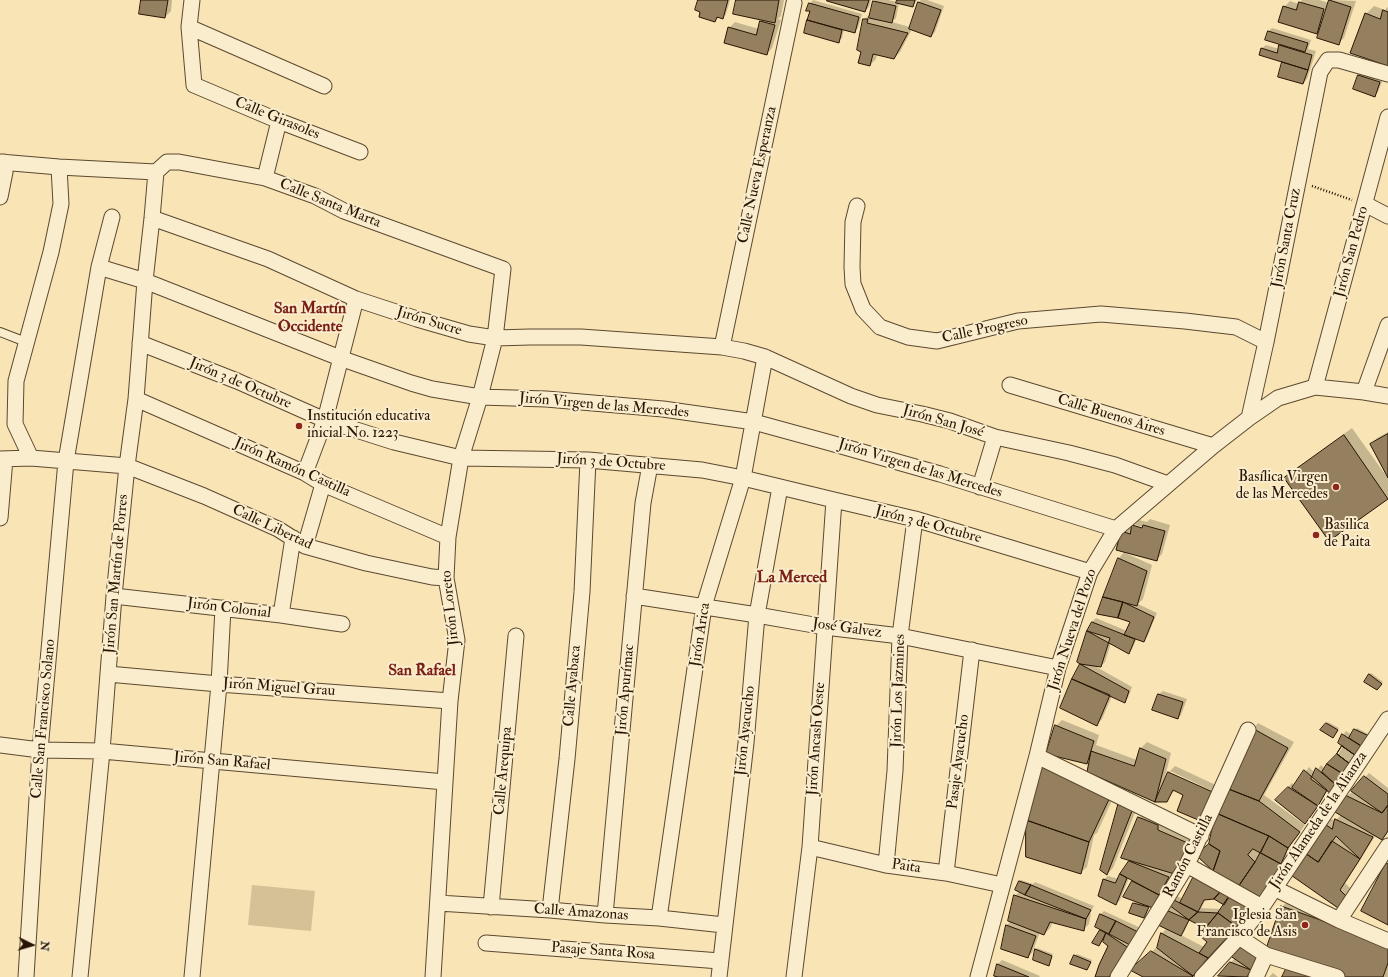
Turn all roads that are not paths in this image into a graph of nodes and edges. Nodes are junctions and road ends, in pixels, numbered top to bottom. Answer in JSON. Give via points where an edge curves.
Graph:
{"nodes":[{"id":1,"x":192,"y":0,"type":"edge"},
{"id":2,"x":794,"y":3,"type":"dead end"},
{"id":3,"x":189,"y":27,"type":"junction"},
{"id":4,"x":1388,"y":74,"type":"edge"},
{"id":5,"x":324,"y":86,"type":"dead end"},
{"id":6,"x":1388,"y":117,"type":"edge"},
{"id":7,"x":279,"y":121,"type":"junction"},
{"id":8,"x":360,"y":152,"type":"dead end"},
{"id":9,"x":2,"y":162,"type":"edge"},
{"id":10,"x":59,"y":167,"type":"junction"},
{"id":11,"x":156,"y":172,"type":"junction"},
{"id":12,"x":265,"y":178,"type":"junction"},
{"id":13,"x":0,"y":196,"type":"edge"},
{"id":14,"x":1365,"y":204,"type":"junction"},
{"id":15,"x":857,"y":206,"type":"dead end"},
{"id":16,"x":1388,"y":216,"type":"edge"},
{"id":17,"x":112,"y":217,"type":"dead end"},
{"id":18,"x":152,"y":218,"type":"junction"},
{"id":19,"x":99,"y":267,"type":"junction"},
{"id":20,"x":504,"y":269,"type":"joint"},
{"id":21,"x":145,"y":281,"type":"junction"},
{"id":22,"x":356,"y":299,"type":"junction"},
{"id":23,"x":1388,"y":325,"type":"edge"},
{"id":24,"x":0,"y":332,"type":"edge"},
{"id":25,"x":495,"y":338,"type":"junction"},
{"id":26,"x":26,"y":342,"type":"junction"},
{"id":27,"x":1266,"y":342,"type":"junction"},
{"id":28,"x":140,"y":343,"type":"junction"},
{"id":29,"x":722,"y":347,"type":"junction"},
{"id":30,"x":765,"y":357,"type":"junction"},
{"id":31,"x":340,"y":358,"type":"junction"},
{"id":32,"x":1010,"y":385,"type":"dead end"},
{"id":33,"x":1316,"y":388,"type":"junction"},
{"id":34,"x":1364,"y":392,"type":"junction"},
{"id":35,"x":1388,"y":396,"type":"edge"},
{"id":36,"x":480,"y":397,"type":"junction"},
{"id":37,"x":136,"y":399,"type":"junction"},
{"id":38,"x":1249,"y":418,"type":"junction"},
{"id":39,"x":325,"y":420,"type":"junction"},
{"id":40,"x":754,"y":422,"type":"junction"},
{"id":41,"x":995,"y":437,"type":"junction"},
{"id":42,"x":1213,"y":446,"type":"junction"},
{"id":43,"x":31,"y":458,"type":"junction"},
{"id":44,"x":461,"y":458,"type":"junction"},
{"id":45,"x":3,"y":460,"type":"edge"},
{"id":46,"x":588,"y":460,"type":"junction"},
{"id":47,"x":66,"y":461,"type":"junction"},
{"id":48,"x":650,"y":465,"type":"junction"},
{"id":49,"x":127,"y":466,"type":"junction"},
{"id":50,"x":305,"y":473,"type":"junction"},
{"id":51,"x":743,"y":478,"type":"junction"},
{"id":52,"x":323,"y":484,"type":"junction"},
{"id":53,"x":1168,"y":484,"type":"junction"},
{"id":54,"x":780,"y":487,"type":"junction"},
{"id":55,"x":980,"y":487,"type":"junction"},
{"id":56,"x":834,"y":500,"type":"junction"},
{"id":57,"x":0,"y":518,"type":"edge"},
{"id":58,"x":915,"y":518,"type":"junction"},
{"id":59,"x":1116,"y":529,"type":"junction"},
{"id":60,"x":448,"y":537,"type":"junction"},
{"id":61,"x":299,"y":542,"type":"junction"},
{"id":62,"x":1090,"y":572,"type":"junction"},
{"id":63,"x":446,"y":578,"type":"junction"},
{"id":64,"x":114,"y":596,"type":"junction"},
{"id":65,"x":634,"y":596,"type":"junction"},
{"id":66,"x":704,"y":606,"type":"junction"},
{"id":67,"x":223,"y":608,"type":"junction"},
{"id":68,"x":281,"y":615,"type":"junction"},
{"id":69,"x":757,"y":615,"type":"junction"},
{"id":70,"x":342,"y":624,"type":"dead end"},
{"id":71,"x":825,"y":627,"type":"junction"},
{"id":72,"x":516,"y":636,"type":"dead end"},
{"id":73,"x":900,"y":636,"type":"junction"},
{"id":74,"x":972,"y":650,"type":"junction"},
{"id":75,"x":1058,"y":668,"type":"junction"},
{"id":76,"x":108,"y":674,"type":"junction"},
{"id":77,"x":219,"y":684,"type":"junction"},
{"id":78,"x":450,"y":701,"type":"junction"},
{"id":79,"x":1388,"y":719,"type":"edge"},
{"id":80,"x":1248,"y":730,"type":"dead end"},
{"id":81,"x":0,"y":745,"type":"edge"},
{"id":82,"x":40,"y":750,"type":"junction"},
{"id":83,"x":102,"y":751,"type":"junction"},
{"id":84,"x":1037,"y":756,"type":"junction"},
{"id":85,"x":212,"y":762,"type":"junction"},
{"id":86,"x":445,"y":782,"type":"junction"},
{"id":87,"x":1201,"y":836,"type":"junction"},
{"id":88,"x":1388,"y":846,"type":"edge"},
{"id":89,"x":810,"y":847,"type":"junction"},
{"id":90,"x":886,"y":865,"type":"junction"},
{"id":91,"x":1187,"y":865,"type":"junction"},
{"id":92,"x":946,"y":873,"type":"junction"},
{"id":93,"x":1002,"y":885,"type":"junction"},
{"id":94,"x":1274,"y":888,"type":"junction"},
{"id":95,"x":438,"y":903,"type":"junction"},
{"id":96,"x":491,"y":906,"type":"junction"},
{"id":97,"x":1262,"y":907,"type":"junction"},
{"id":98,"x":550,"y":910,"type":"junction"},
{"id":99,"x":605,"y":915,"type":"junction"},
{"id":100,"x":659,"y":918,"type":"junction"},
{"id":101,"x":1339,"y":920,"type":"junction"},
{"id":102,"x":724,"y":925,"type":"junction"},
{"id":103,"x":1239,"y":937,"type":"junction"},
{"id":104,"x":1388,"y":941,"type":"edge"},
{"id":105,"x":486,"y":943,"type":"dead end"},
{"id":106,"x":1266,"y":955,"type":"junction"},
{"id":107,"x":720,"y":961,"type":"junction"},
{"id":108,"x":1318,"y":974,"type":"edge"},
{"id":109,"x":26,"y":977,"type":"edge"},
{"id":110,"x":80,"y":977,"type":"edge"},
{"id":111,"x":192,"y":977,"type":"edge"},
{"id":112,"x":433,"y":977,"type":"edge"},
{"id":113,"x":719,"y":977,"type":"edge"},
{"id":114,"x":794,"y":977,"type":"edge"},
{"id":115,"x":978,"y":977,"type":"edge"},
{"id":116,"x":1118,"y":977,"type":"edge"},
{"id":117,"x":1202,"y":977,"type":"edge"},
{"id":118,"x":1256,"y":977,"type":"edge"},
{"id":119,"x":1337,"y":977,"type":"edge"}],
"edges":[{"from":1,"to":3,"type":"street"},
{"from":2,"to":29,"type":"street","name":"Calle Nueva Esperanza"},
{"from":3,"to":5,"type":"street"},
{"from":3,"to":7,"type":"street","name":"Calle Girasoles","via":[[194,85]]},
{"from":4,"to":27,"type":"street","name":"Jirón Santa Cruz","via":[[1339,60],[1328,60],[1320,72]]},
{"from":6,"to":14,"type":"street","name":"Jirón San Pedro"},
{"from":7,"to":8,"type":"street","name":"Calle Girasoles"},
{"from":7,"to":12,"type":"street"},
{"from":9,"to":10,"type":"street"},
{"from":9,"to":13,"type":"street","via":[[5,172]]},
{"from":10,"to":11,"type":"street"},
{"from":10,"to":26,"type":"street","via":[[61,204],[51,252]]},
{"from":11,"to":12,"type":"street","name":"Calle Santa Marta","via":[[166,162],[179,162]]},
{"from":11,"to":18,"type":"street","name":"Jirón San Martín de Porres"},
{"from":12,"to":20,"type":"street","name":"Calle Santa Marta","via":[[315,196],[344,212]]},
{"from":14,"to":16,"type":"street"},
{"from":14,"to":33,"type":"street","name":"Jirón San Pedro"},
{"from":15,"to":27,"type":"street","name":"Calle Progreso","via":[[853,222],[853,284],[863,309],[880,327],[908,337],[936,342],[1018,321],[1101,314],[1236,327]]},
{"from":17,"to":19,"type":"street","name":"Calle San Francisco Solano"},
{"from":18,"to":21,"type":"street","name":"Jirón San Martín de Porres"},
{"from":18,"to":22,"type":"street","name":"Jirón Sucre","via":[[268,259]]},
{"from":19,"to":21,"type":"street","name":"Jirón Virgen de las Mercedes"},
{"from":19,"to":47,"type":"street","name":"Calle San Francisco Solano"},
{"from":20,"to":25,"type":"street","name":"Jirón Loreto"},
{"from":21,"to":28,"type":"street","name":"Jirón San Martín de Porres"},
{"from":21,"to":31,"type":"street","name":"Jirón Virgen de las Mercedes"},
{"from":22,"to":25,"type":"street","name":"Jirón Sucre","via":[[450,329]]},
{"from":22,"to":31,"type":"street"},
{"from":23,"to":34,"type":"street"},
{"from":24,"to":26,"type":"lane"},
{"from":25,"to":29,"type":"street","name":"Jirón Sucre","via":[[582,337]]},
{"from":25,"to":36,"type":"street","name":"Jirón Loreto"},
{"from":26,"to":43,"type":"street","via":[[16,381],[15,424]]},
{"from":27,"to":38,"type":"street","name":"Jirón Santa Cruz"},
{"from":28,"to":37,"type":"street","name":"Jirón San Martín de Porres"},
{"from":28,"to":39,"type":"street","name":"Jirón 3 de Octubre","via":[[237,381]]},
{"from":29,"to":30,"type":"street","name":"Jirón San José"},
{"from":30,"to":40,"type":"street","name":"Jirón Arica"},
{"from":30,"to":41,"type":"street","name":"Jirón San José","via":[[851,396],[877,405],[950,421]]},
{"from":31,"to":36,"type":"street","name":"Jirón Virgen de las Mercedes","via":[[425,387]]},
{"from":31,"to":39,"type":"street"},
{"from":32,"to":42,"type":"street","name":"Calle Buenos Aires"},
{"from":33,"to":34,"type":"street","name":"Jirón Nueva del Pozo"},
{"from":33,"to":38,"type":"street","name":"Jirón Nueva del Pozo","via":[[1278,398]]},
{"from":34,"to":35,"type":"street","name":"Jirón Nueva del Pozo"},
{"from":36,"to":40,"type":"street","name":"Jirón Virgen de las Mercedes","via":[[546,399],[663,409]]},
{"from":36,"to":44,"type":"street","name":"Jirón Loreto"},
{"from":37,"to":49,"type":"street","name":"Jirón San Martín de Porres"},
{"from":37,"to":50,"type":"street","name":"Jirón Ramón Castilla"},
{"from":38,"to":42,"type":"street","name":"Jirón Nueva del Pozo"},
{"from":39,"to":44,"type":"street","name":"Jirón 3 de Octubre","via":[[394,442]]},
{"from":39,"to":50,"type":"street"},
{"from":40,"to":51,"type":"street","name":"Jirón Arica"},
{"from":40,"to":55,"type":"street","name":"Jirón Virgen de las Mercedes"},
{"from":41,"to":53,"type":"street","name":"Jirón San José","via":[[1115,465]]},
{"from":41,"to":55,"type":"street"},
{"from":42,"to":53,"type":"street","name":"Jirón Nueva del Pozo"},
{"from":43,"to":45,"type":"street","name":"Calle Libertad"},
{"from":43,"to":47,"type":"street","name":"Calle Libertad"},
{"from":44,"to":46,"type":"street","name":"Jirón 3 de Octubre"},
{"from":44,"to":60,"type":"street","name":"Jirón Loreto"},
{"from":45,"to":57,"type":"street"},
{"from":46,"to":48,"type":"street","name":"Jirón 3 de Octubre"},
{"from":46,"to":98,"type":"street","name":"Calle Ayabaca","via":[[582,592]]},
{"from":47,"to":49,"type":"street","name":"Calle Libertad"},
{"from":47,"to":82,"type":"street","name":"Calle San Francisco Solano"},
{"from":48,"to":51,"type":"street","name":"Jirón 3 de Octubre","via":[[702,470]]},
{"from":48,"to":65,"type":"street","name":"Jirón Apurímac","via":[[643,503]]},
{"from":49,"to":61,"type":"street","name":"Calle Libertad","via":[[211,499],[278,529]]},
{"from":49,"to":64,"type":"street","name":"Jirón San Martín de Porres"},
{"from":50,"to":52,"type":"street","name":"Jirón Ramón Castilla"},
{"from":51,"to":54,"type":"street","name":"Jirón 3 de Octubre"},
{"from":51,"to":66,"type":"street","name":"Jirón Arica"},
{"from":52,"to":60,"type":"street","name":"Jirón Ramón Castilla"},
{"from":52,"to":61,"type":"street"},
{"from":53,"to":59,"type":"street","name":"Jirón Nueva del Pozo"},
{"from":54,"to":56,"type":"street","name":"Jirón 3 de Octubre"},
{"from":54,"to":69,"type":"street","name":"Jirón Ayacucho"},
{"from":55,"to":59,"type":"street","name":"Jirón Virgen de las Mercedes"},
{"from":56,"to":58,"type":"street","name":"Jirón 3 de Octubre"},
{"from":56,"to":71,"type":"street","name":"Jirón Ancash Oeste"},
{"from":58,"to":62,"type":"street","name":"Jirón 3 de Octubre"},
{"from":58,"to":73,"type":"street","name":"Jirón Los Jazmines"},
{"from":59,"to":62,"type":"street","name":"Jirón Nueva del Pozo"},
{"from":60,"to":63,"type":"street","name":"Jirón Loreto"},
{"from":61,"to":63,"type":"street","name":"Calle Libertad","via":[[366,563]]},
{"from":61,"to":68,"type":"street"},
{"from":62,"to":75,"type":"street","name":"Jirón Nueva del Pozo"},
{"from":63,"to":78,"type":"street","name":"Jirón Loreto","via":[[457,640]]},
{"from":64,"to":67,"type":"street","name":"Jirón Colonial"},
{"from":64,"to":76,"type":"street","name":"Jirón San Martín de Porres"},
{"from":65,"to":66,"type":"street","name":"José Galvez"},
{"from":65,"to":99,"type":"street","name":"Jirón Apurímac"},
{"from":66,"to":69,"type":"street","name":"José Galvez"},
{"from":66,"to":100,"type":"street","name":"Jirón Arica"},
{"from":67,"to":68,"type":"street","name":"Jirón Colonial"},
{"from":67,"to":77,"type":"street"},
{"from":68,"to":70,"type":"street","name":"Jirón Colonial"},
{"from":69,"to":71,"type":"street","name":"José Galvez"},
{"from":69,"to":102,"type":"street","name":"Jirón Ayacucho","via":[[746,743]]},
{"from":71,"to":73,"type":"street","name":"José Galvez"},
{"from":71,"to":89,"type":"street","name":"Jirón Ancash Oeste"},
{"from":72,"to":96,"type":"street","name":"Calle Arequipa"},
{"from":73,"to":74,"type":"street","name":"José Galvez"},
{"from":73,"to":90,"type":"street","name":"Jirón Los Jazmines","via":[[895,771]]},
{"from":74,"to":75,"type":"street","name":"José Galvez"},
{"from":74,"to":92,"type":"street","name":"Pasaje Ayacucho"},
{"from":75,"to":84,"type":"street","name":"Jirón Nueva del Pozo"},
{"from":76,"to":77,"type":"street","name":"Jirón Miguel Grau"},
{"from":76,"to":83,"type":"street","name":"Jirón San Martín de Porres"},
{"from":77,"to":78,"type":"street","name":"Jirón Miguel Grau"},
{"from":77,"to":85,"type":"street"},
{"from":78,"to":86,"type":"street","name":"Jirón Loreto"},
{"from":79,"to":94,"type":"street","name":"Jirón Alameda de la Alianza"},
{"from":80,"to":87,"type":"street","name":"Ramón Castilla"},
{"from":81,"to":82,"type":"street","name":"Jirón San Rafael"},
{"from":82,"to":83,"type":"street","name":"Jirón San Rafael"},
{"from":82,"to":109,"type":"street","name":"Calle San Francisco Solano"},
{"from":83,"to":85,"type":"street","name":"Jirón San Rafael"},
{"from":83,"to":110,"type":"street","name":"Jirón San Martín de Porres"},
{"from":84,"to":87,"type":"street"},
{"from":84,"to":93,"type":"street","name":"Jirón Nueva del Pozo"},
{"from":85,"to":86,"type":"street","name":"Jirón San Rafael"},
{"from":85,"to":111,"type":"street"},
{"from":86,"to":95,"type":"street","name":"Jirón Loreto"},
{"from":87,"to":91,"type":"street","name":"Ramón Castilla"},
{"from":88,"to":101,"type":"street"},
{"from":89,"to":90,"type":"street","name":"Paita"},
{"from":89,"to":114,"type":"street","name":"Jirón Ancash Oeste"},
{"from":90,"to":92,"type":"street","name":"Paita"},
{"from":91,"to":97,"type":"street"},
{"from":91,"to":116,"type":"street","name":"Ramón Castilla"},
{"from":92,"to":93,"type":"street","name":"Paita"},
{"from":93,"to":115,"type":"street","name":"Jirón Nueva del Pozo"},
{"from":94,"to":97,"type":"street","name":"Jirón Alameda de la Alianza"},
{"from":94,"to":101,"type":"street"},
{"from":95,"to":96,"type":"street","name":"Calle Amazonas"},
{"from":95,"to":112,"type":"street","name":"Jirón Loreto"},
{"from":96,"to":98,"type":"street","name":"Calle Amazonas"},
{"from":97,"to":103,"type":"street","name":"Jirón Alameda de la Alianza"},
{"from":98,"to":99,"type":"street","name":"Calle Amazonas"},
{"from":99,"to":100,"type":"street","name":"Calle Amazonas"},
{"from":100,"to":102,"type":"street","name":"Calle Amazonas"},
{"from":101,"to":104,"type":"street"},
{"from":102,"to":107,"type":"street","name":"Jirón Ayacucho"},
{"from":103,"to":106,"type":"street"},
{"from":103,"to":117,"type":"street","name":"Jirón Alameda de la Alianza"},
{"from":105,"to":107,"type":"street","name":"Pasaje Santa Rosa"},
{"from":106,"to":108,"type":"street"},
{"from":106,"to":118,"type":"street"},
{"from":107,"to":113,"type":"street","name":"Jirón Ayacucho"},
{"from":108,"to":119,"type":"street"}]}
